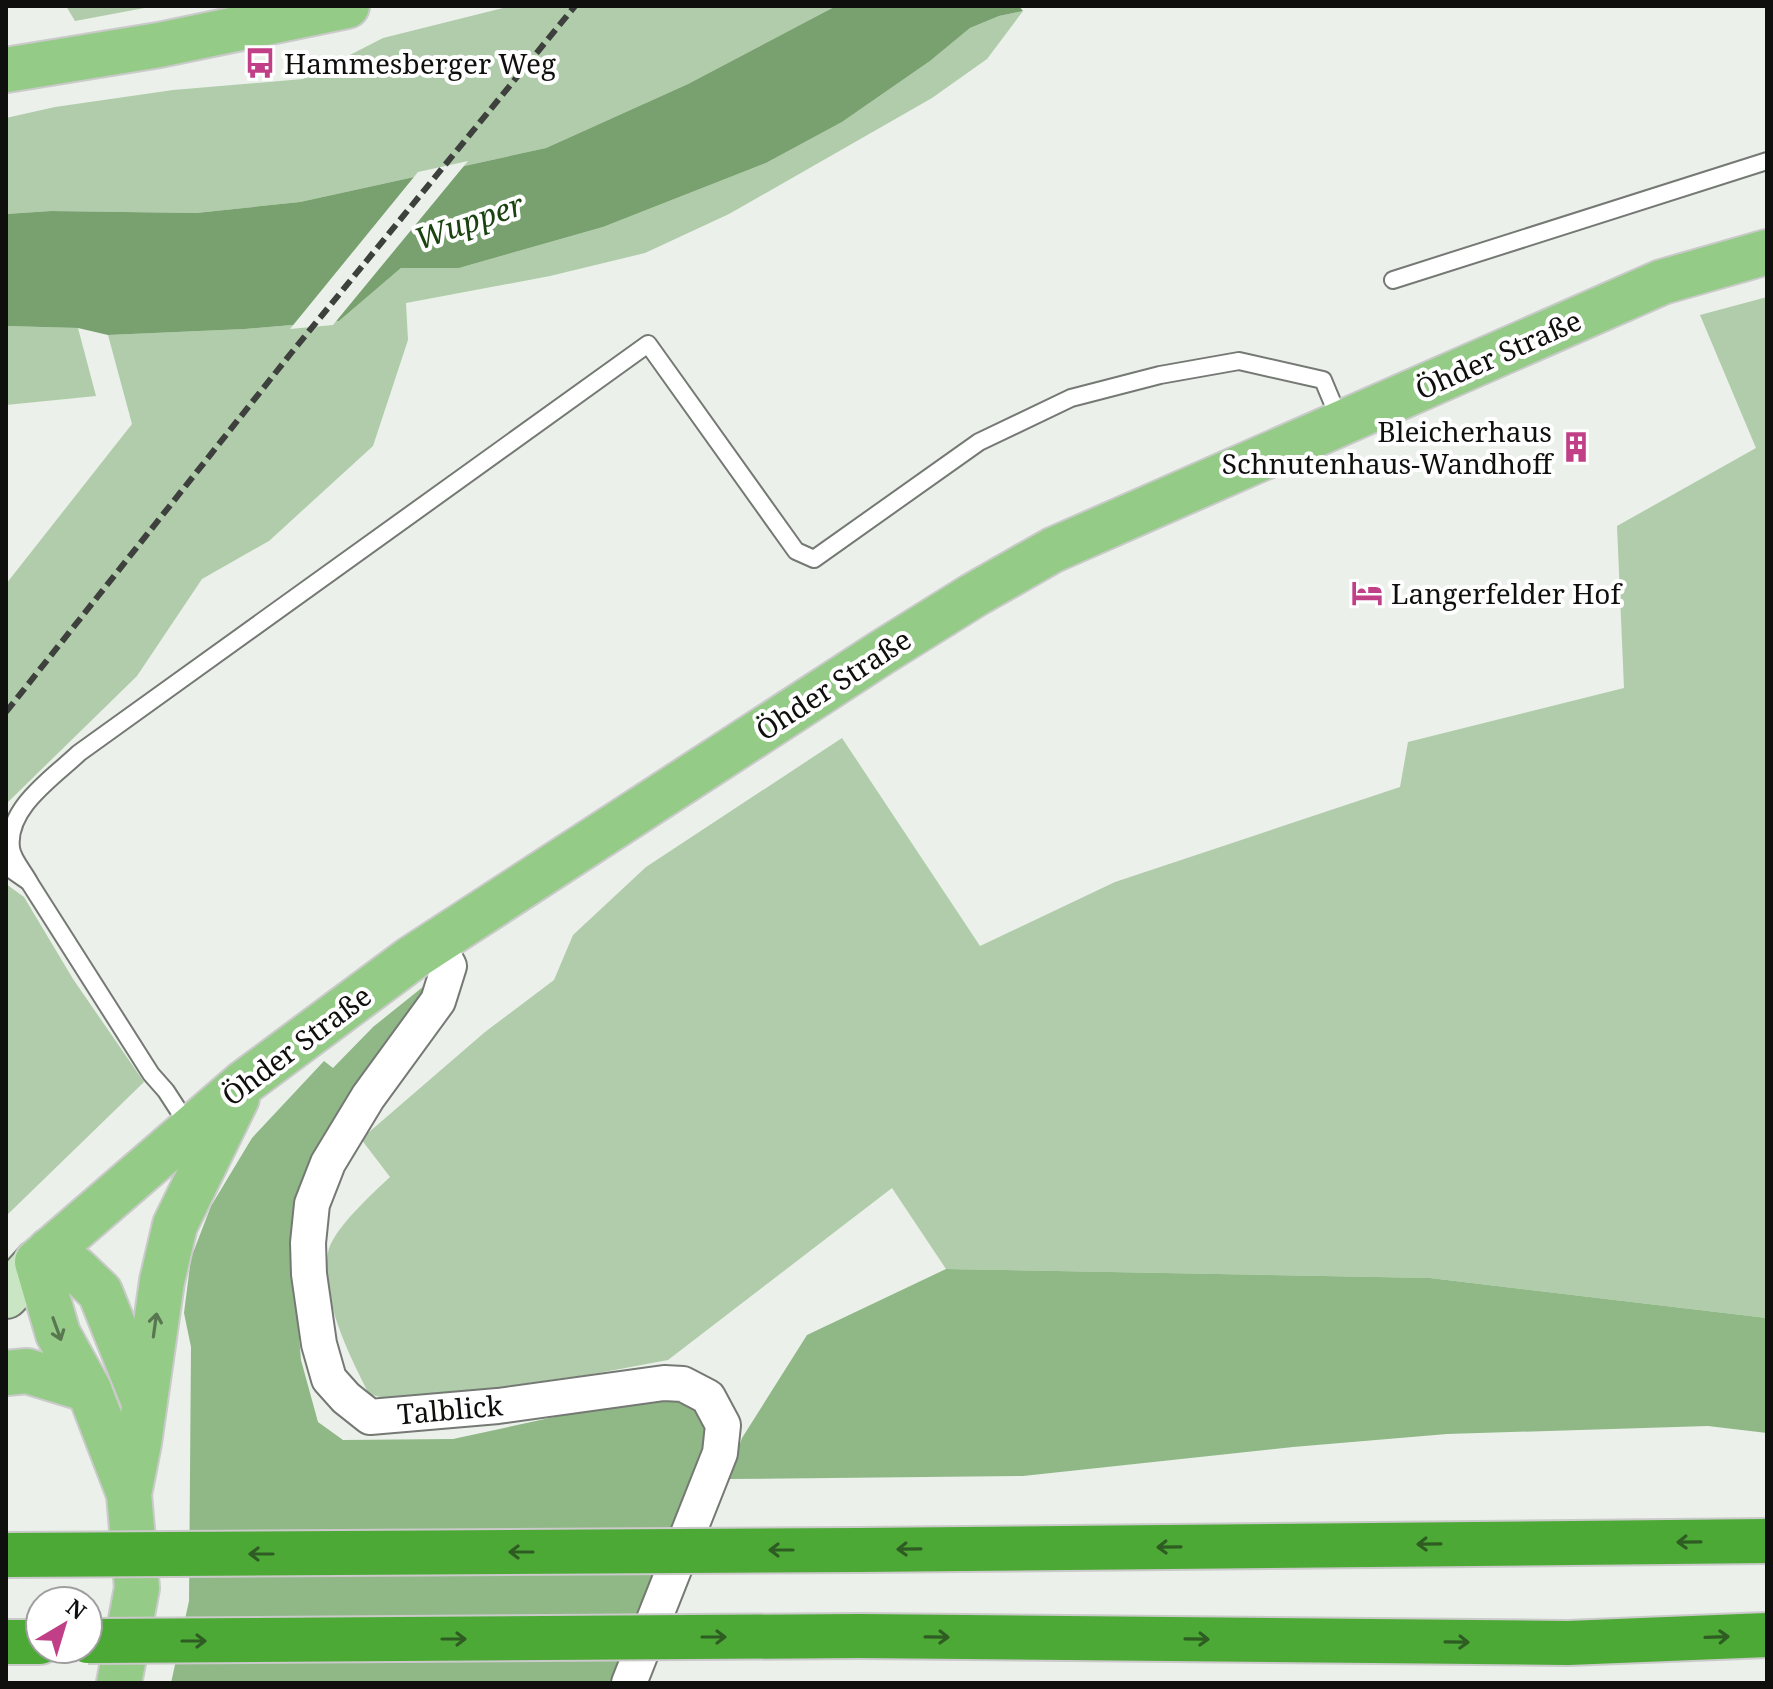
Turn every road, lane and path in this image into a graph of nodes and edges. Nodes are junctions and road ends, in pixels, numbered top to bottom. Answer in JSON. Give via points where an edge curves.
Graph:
{"nodes":[{"id":1,"x":347,"y":6,"type":"edge"},
{"id":2,"x":6,"y":70,"type":"edge"},
{"id":3,"x":1767,"y":161,"type":"edge"},
{"id":4,"x":1767,"y":252,"type":"edge"},
{"id":5,"x":1393,"y":280,"type":"dead end"},
{"id":6,"x":1341,"y":424,"type":"junction"},
{"id":7,"x":6,"y":866,"type":"edge"},
{"id":8,"x":29,"y":882,"type":"junction"},
{"id":9,"x":436,"y":942,"type":"junction"},
{"id":10,"x":245,"y":1082,"type":"junction"},
{"id":11,"x":190,"y":1128,"type":"junction"},
{"id":12,"x":43,"y":1256,"type":"junction"},
{"id":13,"x":6,"y":1296,"type":"edge"},
{"id":14,"x":6,"y":1373,"type":"edge"},
{"id":15,"x":89,"y":1390,"type":"junction"},
{"id":16,"x":144,"y":1402,"type":"junction"},
{"id":17,"x":129,"y":1494,"type":"junction"},
{"id":18,"x":1767,"y":1541,"type":"edge"},
{"id":19,"x":6,"y":1555,"type":"edge"},
{"id":20,"x":1767,"y":1635,"type":"edge"},
{"id":21,"x":104,"y":1641,"type":"edge"},
{"id":22,"x":119,"y":1683,"type":"edge"},
{"id":23,"x":629,"y":1683,"type":"edge"}],
"edges":[{"from":1,"to":2,"type":"main road"},
{"from":3,"to":5,"type":"lane"},
{"from":4,"to":6,"type":"main road","name":"Öhder Straße","via":[[1662,282]]},
{"from":6,"to":8,"type":"lane","via":[[1323,380],[1239,361],[1160,375],[1071,398],[979,442],[814,559],[796,551],[648,344],[79,753],[21,810],[13,829],[11,850]]},
{"from":6,"to":9,"type":"main road","name":"Öhder Straße","via":[[1013,572]]},
{"from":7,"to":8,"type":"lane"},
{"from":8,"to":11,"type":"lane"},
{"from":9,"to":10,"type":"main road","name":"Öhder Straße"},
{"from":9,"to":23,"type":"street","name":"Talblick","via":[[449,966],[438,1001],[368,1097],[328,1163],[312,1204],[309,1274],[319,1344],[329,1379],[370,1417],[664,1383],[683,1384],[708,1397],[723,1425],[720,1453]]},
{"from":10,"to":11,"type":"main road","name":"Öhder Straße"},
{"from":16,"to":10,"type":"main road","one_way":true,"via":[[175,1225]]},
{"from":11,"to":12,"type":"main road","name":"Öhder Straße"},
{"from":12,"to":13,"type":"main road","name":"Öhder Straße"},
{"from":12,"to":15,"type":"main road","one_way":true,"via":[[58,1334]]},
{"from":12,"to":16,"type":"main road","via":[[76,1269],[100,1292]]},
{"from":14,"to":15,"type":"main road","via":[[27,1371]]},
{"from":15,"to":17,"type":"main road"},
{"from":16,"to":17,"type":"main road"},
{"from":17,"to":22,"type":"main road","via":[[137,1588]]},
{"from":18,"to":19,"type":"highway","one_way":true,"bridge":true},
{"from":21,"to":20,"type":"highway","one_way":true,"bridge":true,"via":[[859,1636],[1568,1643]]}]}
